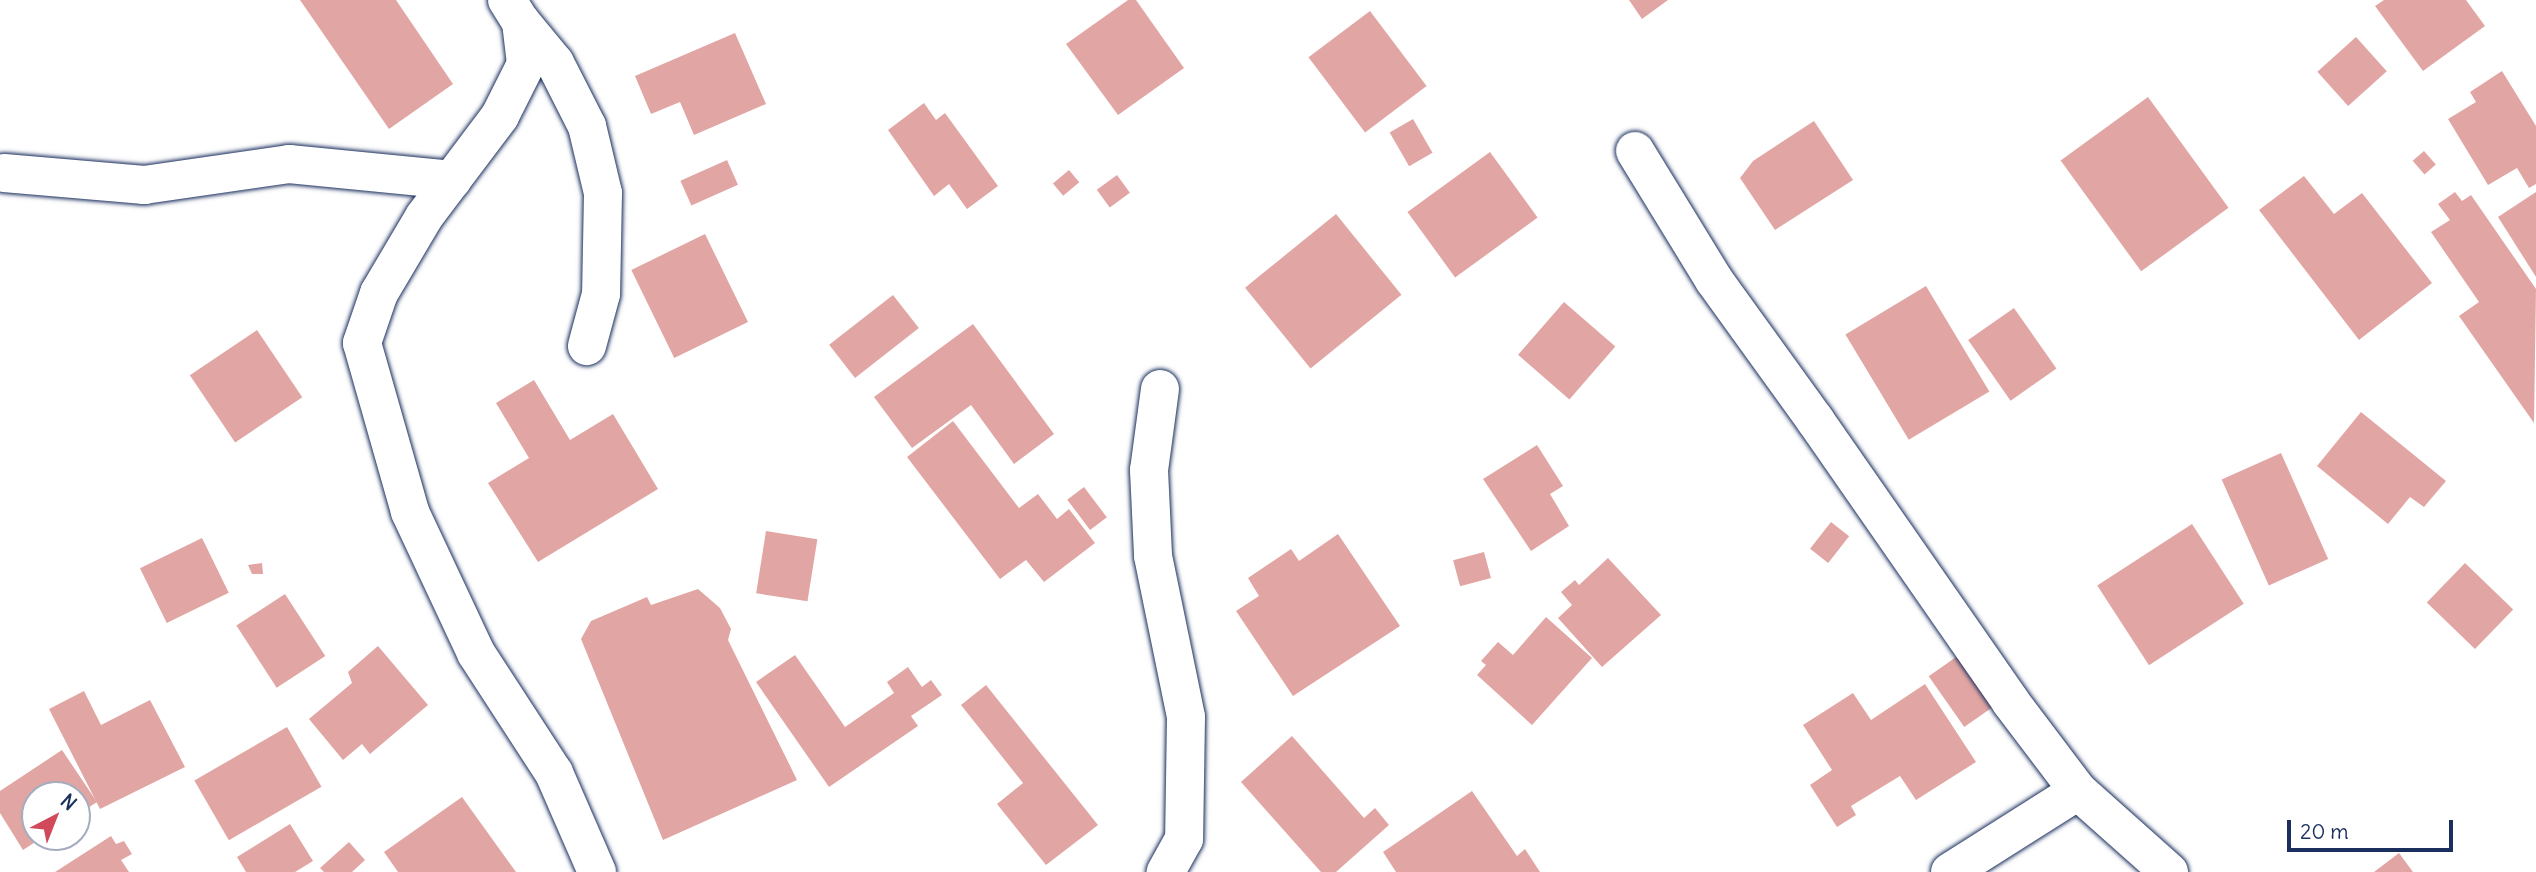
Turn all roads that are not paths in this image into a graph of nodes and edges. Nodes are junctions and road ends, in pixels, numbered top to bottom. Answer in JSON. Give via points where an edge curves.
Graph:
{"nodes":[{"id":1,"x":514,"y":11,"type":"edge"},
{"id":2,"x":1635,"y":151,"type":"dead end"},
{"id":3,"x":4,"y":173,"type":"dead end"},
{"id":4,"x":452,"y":180,"type":"junction"},
{"id":5,"x":587,"y":346,"type":"dead end"},
{"id":6,"x":1160,"y":389,"type":"dead end"},
{"id":7,"x":2078,"y":791,"type":"junction"},
{"id":8,"x":597,"y":872,"type":"edge"},
{"id":9,"x":1166,"y":872,"type":"edge"},
{"id":10,"x":1950,"y":872,"type":"edge"},
{"id":11,"x":2169,"y":872,"type":"edge"}],
"edges":[{"from":1,"to":4,"type":"street","via":[[526,64],[500,116]]},
{"from":1,"to":5,"type":"street","via":[[555,63],[587,126],[603,193],[601,294]]},
{"from":2,"to":7,"type":"street","via":[[1714,280]]},
{"from":3,"to":4,"type":"street","via":[[144,185],[289,164]]},
{"from":4,"to":8,"type":"street","via":[[379,293],[362,343],[410,512],[476,653],[554,773]]},
{"from":6,"to":9,"type":"street","via":[[1149,470],[1153,556],[1186,717],[1184,839]]},
{"from":7,"to":10,"type":"street"},
{"from":7,"to":11,"type":"street"}]}
